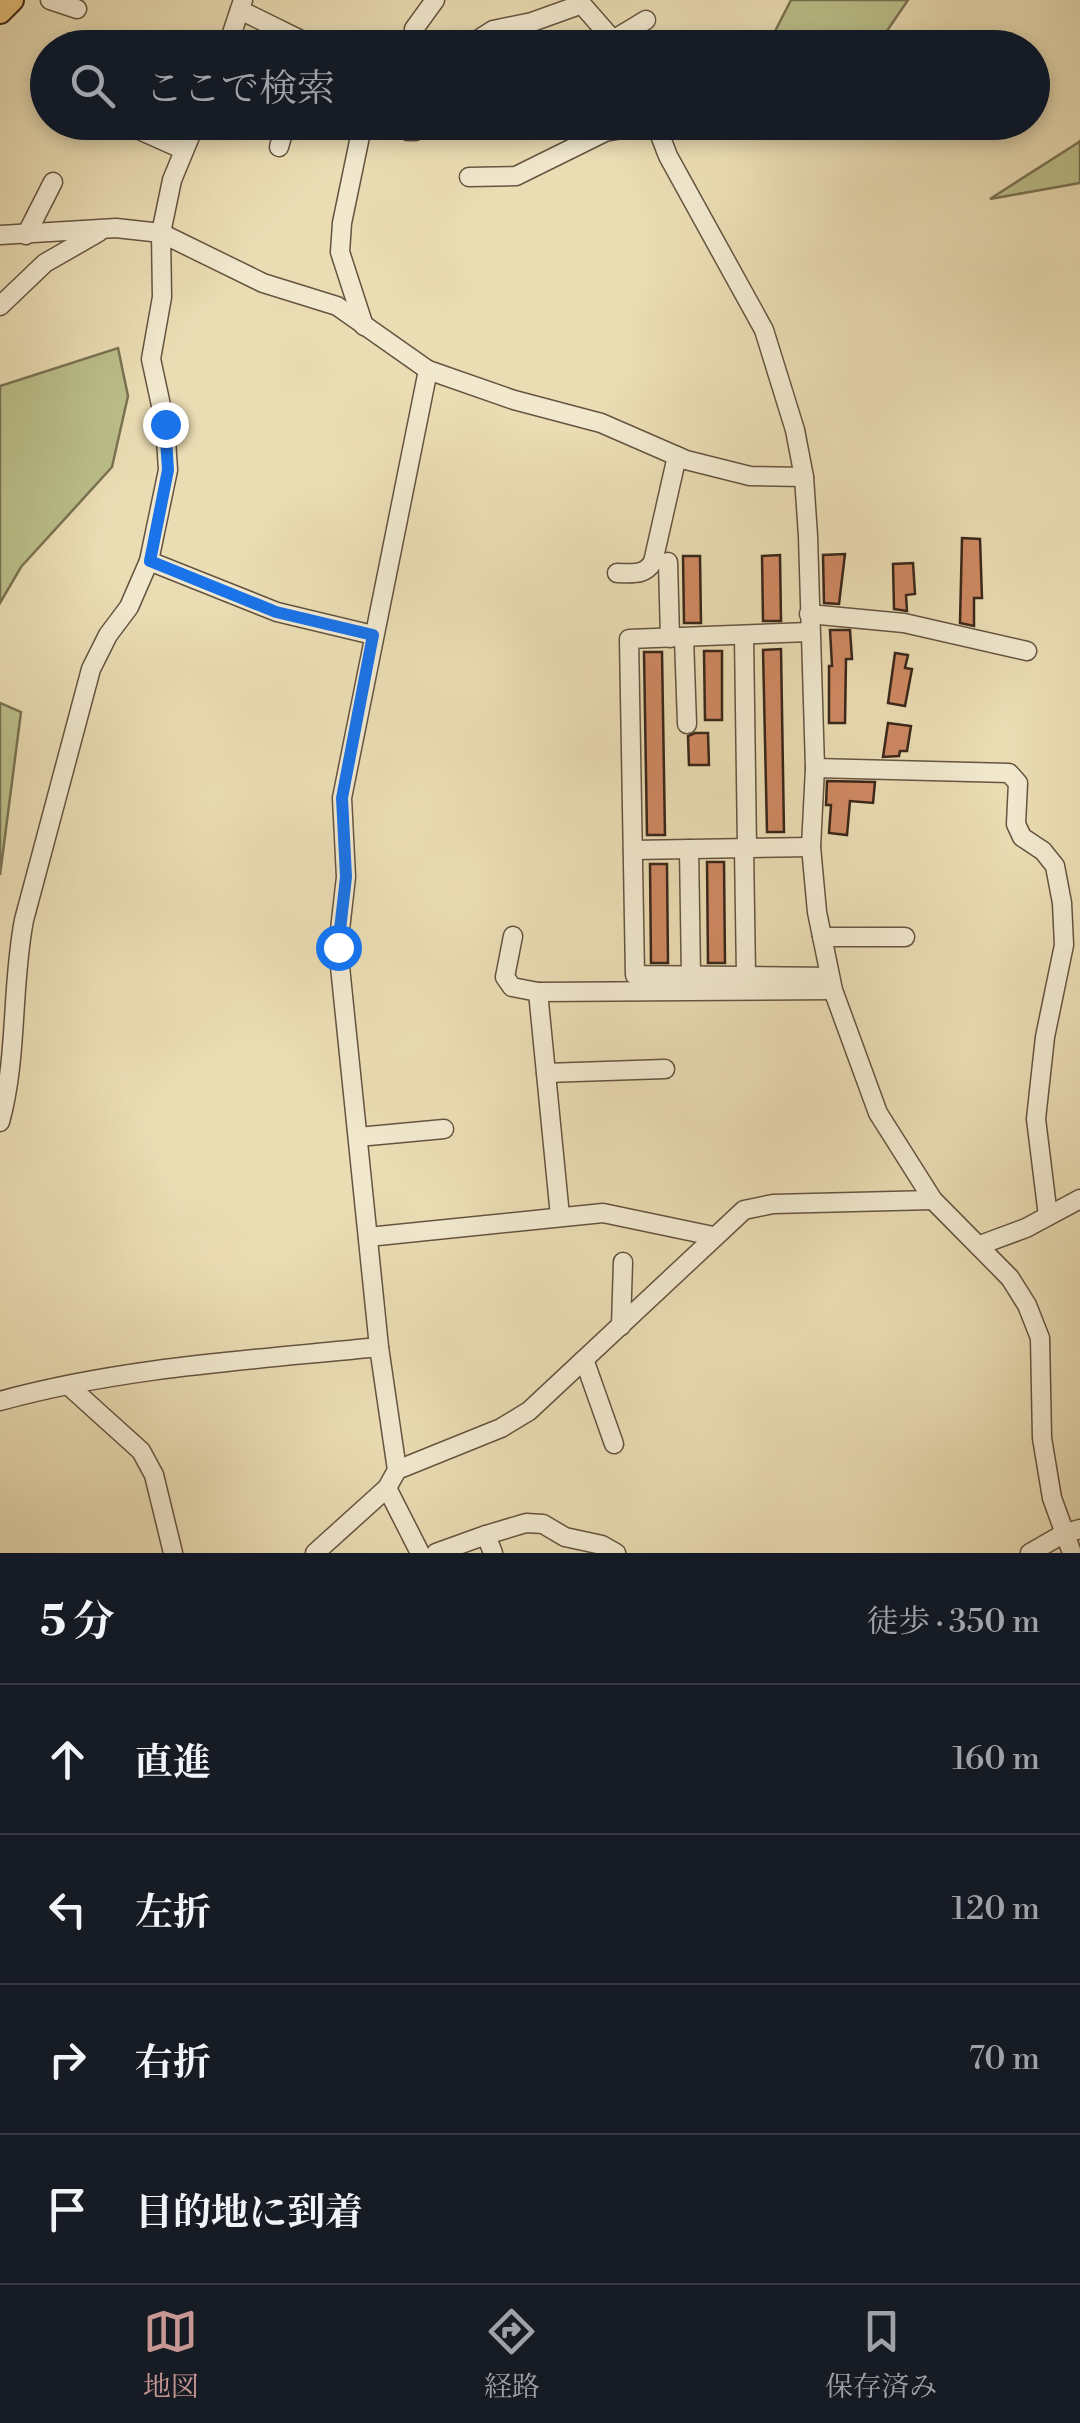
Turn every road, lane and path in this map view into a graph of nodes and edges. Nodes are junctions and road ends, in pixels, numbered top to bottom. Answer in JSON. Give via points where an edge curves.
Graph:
{"nodes":[{"id":1,"x":50,"y":0,"type":"edge"},
{"id":2,"x":435,"y":0,"type":"edge"},
{"id":3,"x":580,"y":2,"type":"edge"},
{"id":4,"x":242,"y":5,"type":"edge"},
{"id":5,"x":77,"y":10,"type":"dead end"},
{"id":6,"x":646,"y":20,"type":"dead end"},
{"id":7,"x":234,"y":30,"type":"edge"},
{"id":8,"x":284,"y":30,"type":"edge"},
{"id":9,"x":414,"y":30,"type":"edge"},
{"id":10,"x":493,"y":30,"type":"edge"},
{"id":11,"x":604,"y":30,"type":"edge"},
{"id":12,"x":634,"y":30,"type":"edge"},
{"id":13,"x":162,"y":140,"type":"edge"},
{"id":14,"x":188,"y":140,"type":"edge"},
{"id":15,"x":281,"y":140,"type":"edge"},
{"id":16,"x":360,"y":140,"type":"edge"},
{"id":17,"x":588,"y":140,"type":"edge"},
{"id":18,"x":662,"y":140,"type":"edge"},
{"id":19,"x":279,"y":147,"type":"dead end"},
{"id":20,"x":184,"y":150,"type":"junction"},
{"id":21,"x":469,"y":177,"type":"dead end"},
{"id":22,"x":52,"y":182,"type":"dead end"},
{"id":23,"x":103,"y":229,"type":"junction"},
{"id":24,"x":161,"y":233,"type":"junction"},
{"id":25,"x":26,"y":235,"type":"junction"},
{"id":26,"x":0,"y":236,"type":"edge"},
{"id":27,"x":0,"y":306,"type":"edge"},
{"id":28,"x":364,"y":326,"type":"junction"},
{"id":29,"x":428,"y":370,"type":"junction"},
{"id":30,"x":677,"y":456,"type":"junction"},
{"id":31,"x":804,"y":478,"type":"junction"},
{"id":32,"x":150,"y":561,"type":"junction"},
{"id":33,"x":668,"y":562,"type":"dead end"},
{"id":34,"x":617,"y":573,"type":"dead end"},
{"id":35,"x":809,"y":623,"type":"junction"},
{"id":36,"x":373,"y":635,"type":"junction"},
{"id":37,"x":744,"y":636,"type":"junction"},
{"id":38,"x":677,"y":638,"type":"junction"},
{"id":39,"x":1027,"y":651,"type":"dead end"},
{"id":40,"x":687,"y":724,"type":"dead end"},
{"id":41,"x":815,"y":768,"type":"junction"},
{"id":42,"x":811,"y":847,"type":"junction"},
{"id":43,"x":745,"y":848,"type":"junction"},
{"id":44,"x":689,"y":849,"type":"junction"},
{"id":45,"x":633,"y":850,"type":"junction"},
{"id":46,"x":513,"y":936,"type":"dead end"},
{"id":47,"x":822,"y":937,"type":"junction"},
{"id":48,"x":905,"y":938,"type":"dead end"},
{"id":49,"x":691,"y":976,"type":"junction"},
{"id":50,"x":746,"y":976,"type":"junction"},
{"id":51,"x":831,"y":983,"type":"junction"},
{"id":52,"x":538,"y":992,"type":"junction"},
{"id":53,"x":664,"y":1069,"type":"dead end"},
{"id":54,"x":546,"y":1073,"type":"junction"},
{"id":55,"x":0,"y":1122,"type":"edge"},
{"id":56,"x":444,"y":1129,"type":"dead end"},
{"id":57,"x":358,"y":1137,"type":"junction"},
{"id":58,"x":933,"y":1200,"type":"junction"},
{"id":59,"x":1080,"y":1200,"type":"edge"},
{"id":60,"x":560,"y":1216,"type":"junction"},
{"id":61,"x":1048,"y":1216,"type":"junction"},
{"id":62,"x":713,"y":1236,"type":"junction"},
{"id":63,"x":368,"y":1237,"type":"junction"},
{"id":64,"x":980,"y":1244,"type":"junction"},
{"id":65,"x":623,"y":1262,"type":"dead end"},
{"id":66,"x":621,"y":1326,"type":"junction"},
{"id":67,"x":379,"y":1347,"type":"junction"},
{"id":68,"x":585,"y":1362,"type":"junction"},
{"id":69,"x":69,"y":1386,"type":"junction"},
{"id":70,"x":0,"y":1401,"type":"edge"},
{"id":71,"x":614,"y":1444,"type":"dead end"},
{"id":72,"x":396,"y":1470,"type":"junction"},
{"id":73,"x":387,"y":1488,"type":"junction"},
{"id":74,"x":1072,"y":1532,"type":"edge"},
{"id":75,"x":486,"y":1534,"type":"junction"},
{"id":76,"x":173,"y":1553,"type":"edge"},
{"id":77,"x":315,"y":1553,"type":"edge"},
{"id":78,"x":420,"y":1553,"type":"edge"},
{"id":79,"x":436,"y":1553,"type":"edge"},
{"id":80,"x":492,"y":1553,"type":"edge"},
{"id":81,"x":616,"y":1553,"type":"edge"},
{"id":82,"x":1030,"y":1553,"type":"edge"},
{"id":83,"x":1072,"y":1553,"type":"edge"}],
"edges":[{"from":1,"to":5,"type":"street"},
{"from":2,"to":9,"type":"street"},
{"from":3,"to":10,"type":"street"},
{"from":3,"to":11,"type":"street"},
{"from":4,"to":7,"type":"street"},
{"from":4,"to":8,"type":"street"},
{"from":6,"to":12,"type":"street"},
{"from":13,"to":20,"type":"street"},
{"from":14,"to":20,"type":"street"},
{"from":15,"to":19,"type":"street"},
{"from":16,"to":28,"type":"street","via":[[340,252]]},
{"from":17,"to":21,"type":"street","via":[[516,176]]},
{"from":18,"to":31,"type":"street","via":[[764,330]]},
{"from":20,"to":24,"type":"street"},
{"from":22,"to":25,"type":"street"},
{"from":23,"to":24,"type":"street"},
{"from":23,"to":25,"type":"street"},
{"from":23,"to":27,"type":"street","via":[[46,263]]},
{"from":24,"to":28,"type":"street","via":[[263,283],[336,306]]},
{"from":24,"to":32,"type":"street","via":[[162,297],[151,359],[168,470]]},
{"from":25,"to":26,"type":"street"},
{"from":28,"to":29,"type":"street"},
{"from":29,"to":30,"type":"street","via":[[601,424]]},
{"from":29,"to":36,"type":"street"},
{"from":30,"to":31,"type":"street","via":[[750,476]]},
{"from":30,"to":34,"type":"street","via":[[653,562],[640,574]]},
{"from":31,"to":35,"type":"street"},
{"from":32,"to":36,"type":"street","via":[[276,612]]},
{"from":32,"to":55,"type":"street","via":[[91,669],[18,949],[10,1082]]},
{"from":33,"to":38,"type":"street"},
{"from":35,"to":37,"type":"street"},
{"from":35,"to":39,"type":"street","via":[[904,623]]},
{"from":35,"to":41,"type":"street"},
{"from":36,"to":57,"type":"street","via":[[342,798],[346,877],[338,947]]},
{"from":37,"to":38,"type":"street"},
{"from":37,"to":43,"type":"street"},
{"from":38,"to":40,"type":"street"},
{"from":38,"to":45,"type":"street","via":[[628,639]]},
{"from":41,"to":42,"type":"street"},
{"from":41,"to":61,"type":"street","via":[[1009,774],[1018,783],[1016,824],[1055,866],[1062,903],[1064,945],[1036,1119]]},
{"from":42,"to":43,"type":"street"},
{"from":42,"to":47,"type":"street"},
{"from":43,"to":44,"type":"street"},
{"from":43,"to":50,"type":"street"},
{"from":44,"to":45,"type":"street"},
{"from":44,"to":49,"type":"street"},
{"from":45,"to":49,"type":"street","via":[[635,976]]},
{"from":46,"to":52,"type":"street","via":[[505,977],[512,987]]},
{"from":47,"to":48,"type":"street"},
{"from":47,"to":51,"type":"street"},
{"from":49,"to":50,"type":"street"},
{"from":50,"to":51,"type":"street"},
{"from":51,"to":52,"type":"street"},
{"from":51,"to":58,"type":"street","via":[[878,1113]]},
{"from":52,"to":54,"type":"street"},
{"from":53,"to":54,"type":"street"},
{"from":54,"to":60,"type":"street"},
{"from":56,"to":57,"type":"street"},
{"from":57,"to":63,"type":"street"},
{"from":58,"to":62,"type":"street","via":[[773,1204],[744,1210]]},
{"from":58,"to":64,"type":"street"},
{"from":59,"to":61,"type":"street"},
{"from":60,"to":62,"type":"street","via":[[603,1214]]},
{"from":60,"to":63,"type":"street"},
{"from":61,"to":64,"type":"street"},
{"from":62,"to":66,"type":"street"},
{"from":63,"to":67,"type":"street"},
{"from":64,"to":74,"type":"street","via":[[1028,1304],[1040,1338],[1042,1438],[1052,1498]]},
{"from":65,"to":66,"type":"street"},
{"from":66,"to":68,"type":"street"},
{"from":67,"to":69,"type":"street"},
{"from":67,"to":72,"type":"street"},
{"from":68,"to":71,"type":"street"},
{"from":68,"to":72,"type":"street","via":[[501,1428]]},
{"from":69,"to":70,"type":"street"},
{"from":69,"to":76,"type":"street","via":[[141,1451],[154,1475]]},
{"from":72,"to":73,"type":"street"},
{"from":73,"to":77,"type":"street"},
{"from":73,"to":78,"type":"street"},
{"from":74,"to":82,"type":"street"},
{"from":74,"to":83,"type":"street"},
{"from":75,"to":79,"type":"street"},
{"from":75,"to":80,"type":"street"},
{"from":75,"to":81,"type":"street","via":[[544,1524]]}]}
